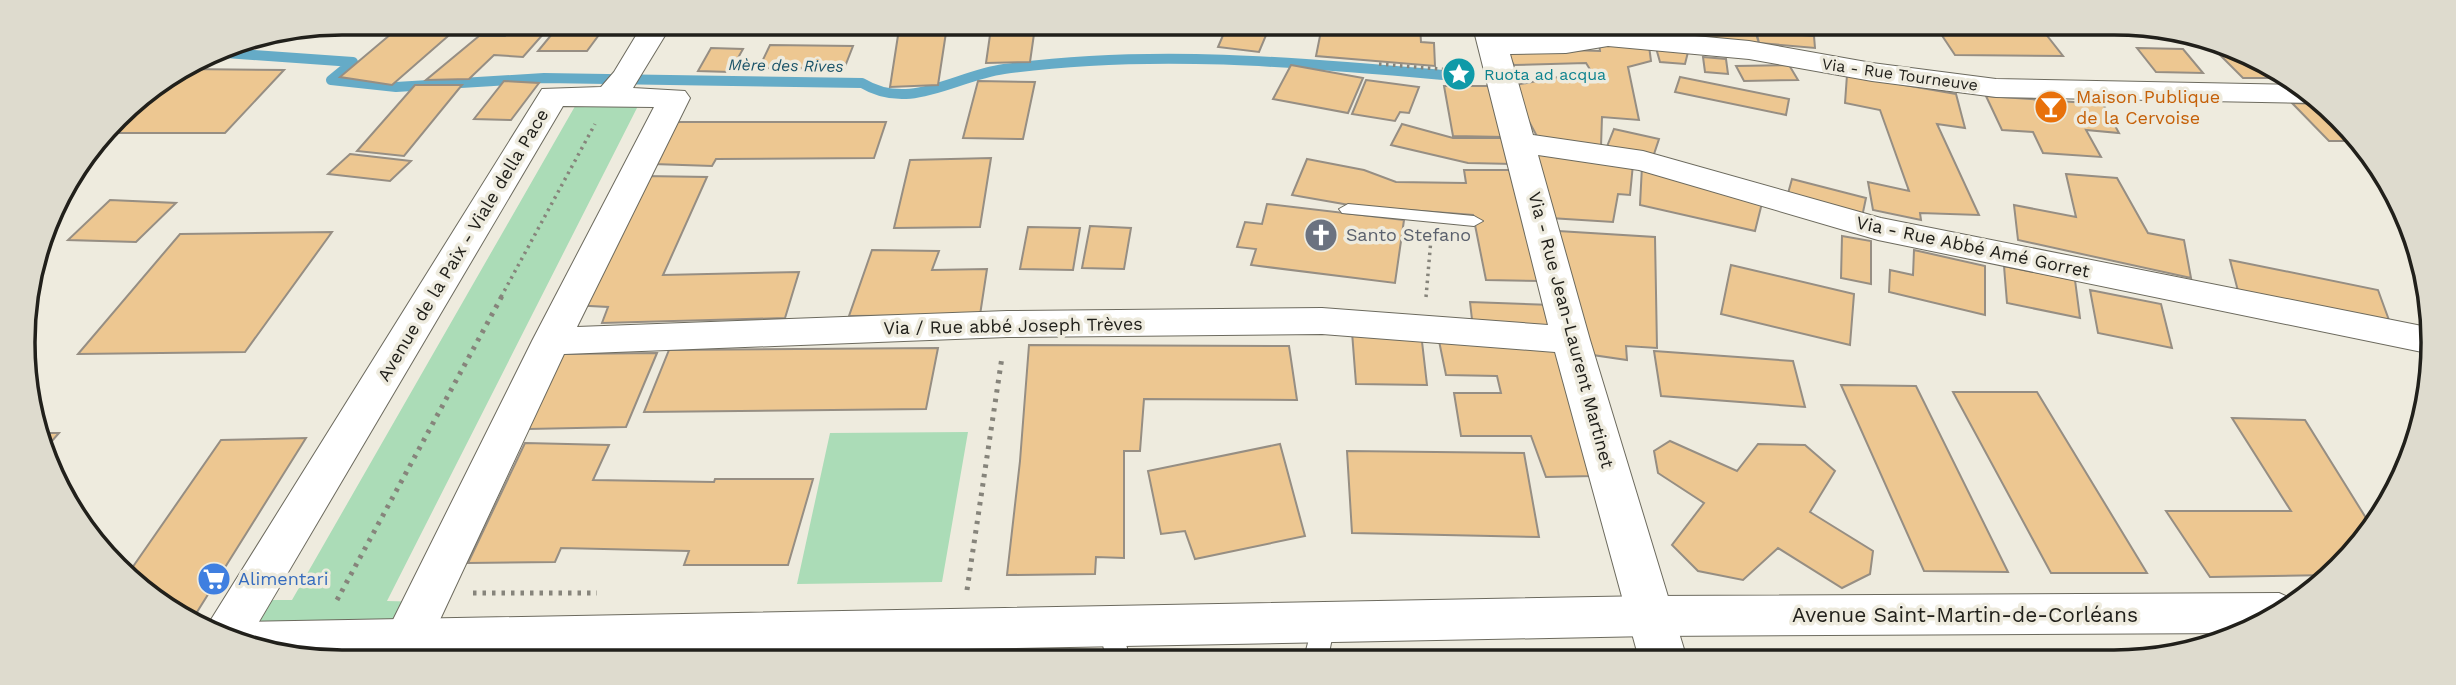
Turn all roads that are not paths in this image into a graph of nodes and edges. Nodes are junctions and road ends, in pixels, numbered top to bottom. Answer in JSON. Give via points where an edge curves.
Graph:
{"nodes":[{"id":1,"x":650,"y":35,"type":"edge"},
{"id":2,"x":1494,"y":48,"type":"edge"},
{"id":3,"x":619,"y":85,"type":"junction"},
{"id":4,"x":2296,"y":96,"type":"edge"},
{"id":5,"x":1522,"y":143,"type":"junction"},
{"id":6,"x":1348,"y":209,"type":"dead end"},
{"id":7,"x":1474,"y":221,"type":"dead end"},
{"id":8,"x":2421,"y":339,"type":"edge"},
{"id":9,"x":1572,"y":340,"type":"junction"},
{"id":10,"x":551,"y":341,"type":"junction"},
{"id":11,"x":2258,"y":614,"type":"edge"},
{"id":12,"x":230,"y":629,"type":"edge"},
{"id":13,"x":1657,"y":637,"type":"edge"},
{"id":14,"x":270,"y":641,"type":"edge"},
{"id":15,"x":1320,"y":641,"type":"edge"},
{"id":16,"x":1114,"y":643,"type":"edge"},
{"id":17,"x":404,"y":647,"type":"edge"}],
"edges":[{"from":1,"to":3,"type":"street"},
{"from":2,"to":4,"type":"street","name":"Via - Rue Tourneuve","via":[[1608,37],[1749,50],[1996,88]]},
{"from":2,"to":5,"type":"street","name":"Via - Rue Jean-Laurent Martinet"},
{"from":3,"to":10,"type":"street","name":"Avenue de la Paix - Viale della Pace","via":[[674,98]]},
{"from":3,"to":12,"type":"street","name":"Avenue de la Paix - Viale della Pace","via":[[554,96]]},
{"from":5,"to":8,"type":"street","name":"Via - Rue Abbé Amé Gorret","via":[[1643,162],[1878,229]]},
{"from":5,"to":9,"type":"street","name":"Via - Rue Jean-Laurent Martinet","via":[[1536,225]]},
{"from":6,"to":7,"type":"lane"},
{"from":9,"to":10,"type":"street","name":"Via / Rue abbé Joseph Trèves","via":[[1322,321],[1007,324]]},
{"from":9,"to":13,"type":"street","name":"Via - Rue Jean-Laurent Martinet"},
{"from":10,"to":17,"type":"street","name":"Avenue de la Paix - Viale della Pace"},
{"from":11,"to":13,"type":"street","name":"Avenue Saint-Martin-de-Corléans"},
{"from":13,"to":15,"type":"street","name":"Avenue Saint-Martin-de-Corléans"},
{"from":14,"to":17,"type":"street","name":"Avenue Saint-Martin-de-Corléans"},
{"from":15,"to":16,"type":"street","name":"Avenue Saint-Martin-de-Corléans"},
{"from":16,"to":17,"type":"street","name":"Avenue Saint-Martin-de-Corléans"}]}
